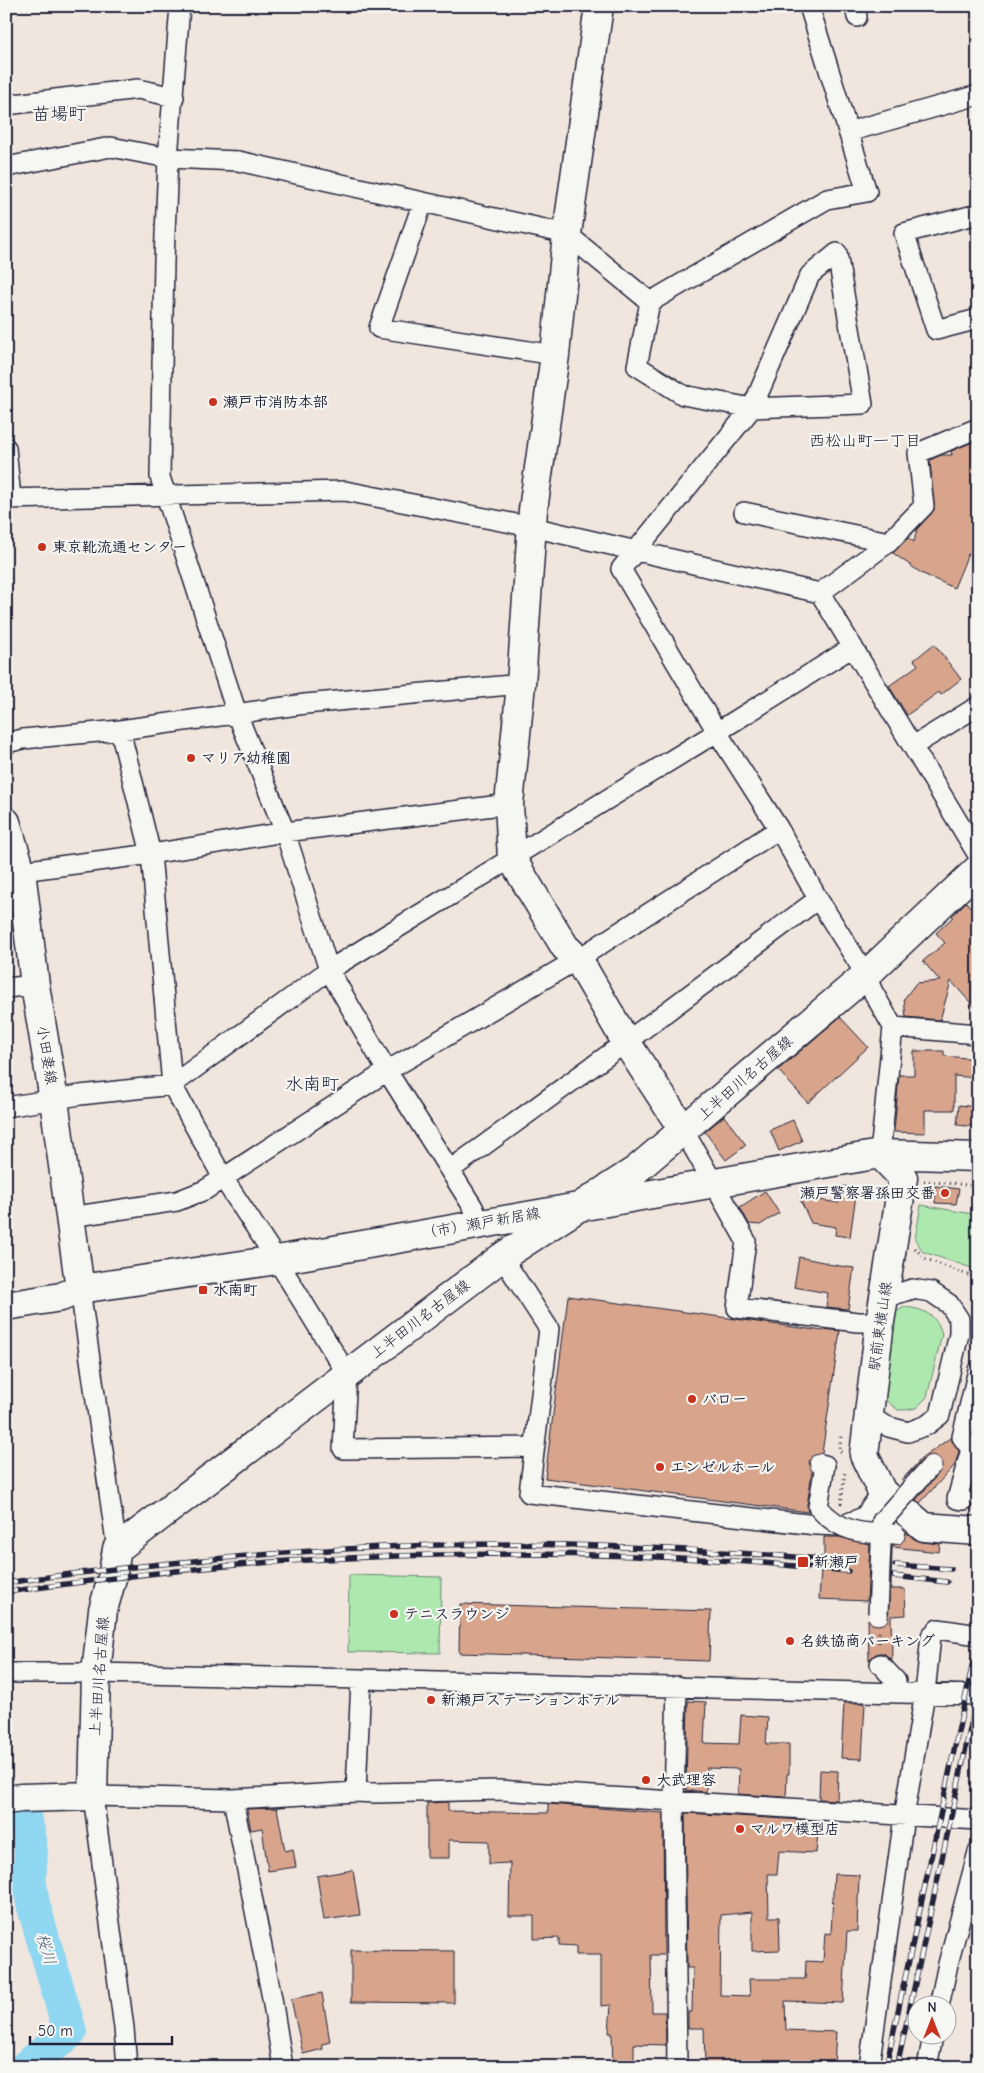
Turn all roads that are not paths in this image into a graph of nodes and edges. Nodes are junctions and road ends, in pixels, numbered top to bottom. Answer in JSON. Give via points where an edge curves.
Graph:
{"nodes":[{"id":1,"x":180,"y":6,"type":"edge"},
{"id":2,"x":599,"y":6,"type":"edge"},
{"id":3,"x":809,"y":6,"type":"edge"},
{"id":4,"x":978,"y":95,"type":"edge"},
{"id":5,"x":174,"y":97,"type":"junction"},
{"id":6,"x":6,"y":105,"type":"edge"},
{"id":7,"x":848,"y":132,"type":"junction"},
{"id":8,"x":168,"y":158,"type":"junction"},
{"id":9,"x":6,"y":167,"type":"edge"},
{"id":10,"x":423,"y":202,"type":"junction"},
{"id":11,"x":978,"y":214,"type":"edge"},
{"id":12,"x":567,"y":234,"type":"junction"},
{"id":13,"x":650,"y":302,"type":"junction"},
{"id":14,"x":978,"y":318,"type":"edge"},
{"id":15,"x":555,"y":355,"type":"junction"},
{"id":16,"x":752,"y":408,"type":"junction"},
{"id":17,"x":978,"y":428,"type":"edge"},
{"id":18,"x":6,"y":448,"type":"edge"},
{"id":19,"x":166,"y":495,"type":"junction"},
{"id":20,"x":9,"y":498,"type":"edge"},
{"id":21,"x":744,"y":512,"type":"dead end"},
{"id":22,"x":532,"y":527,"type":"junction"},
{"id":23,"x":889,"y":542,"type":"junction"},
{"id":24,"x":636,"y":550,"type":"junction"},
{"id":25,"x":820,"y":592,"type":"junction"},
{"id":26,"x":854,"y":647,"type":"junction"},
{"id":27,"x":521,"y":684,"type":"junction"},
{"id":28,"x":978,"y":706,"type":"edge"},
{"id":29,"x":237,"y":714,"type":"junction"},
{"id":30,"x":120,"y":730,"type":"junction"},
{"id":31,"x":717,"y":732,"type":"junction"},
{"id":32,"x":6,"y":743,"type":"edge"},
{"id":33,"x":913,"y":746,"type":"junction"},
{"id":34,"x":509,"y":804,"type":"junction"},
{"id":35,"x":6,"y":822,"type":"edge"},
{"id":36,"x":779,"y":829,"type":"junction"},
{"id":37,"x":285,"y":832,"type":"junction"},
{"id":38,"x":151,"y":854,"type":"junction"},
{"id":39,"x":978,"y":855,"type":"edge"},
{"id":40,"x":512,"y":859,"type":"junction"},
{"id":41,"x":978,"y":869,"type":"edge"},
{"id":42,"x":13,"y":872,"type":"edge"},
{"id":43,"x":818,"y":899,"type":"junction"},
{"id":44,"x":578,"y":960,"type":"junction"},
{"id":45,"x":329,"y":970,"type":"junction"},
{"id":46,"x":866,"y":975,"type":"junction"},
{"id":47,"x":35,"y":985,"type":"junction"},
{"id":48,"x":6,"y":988,"type":"edge"},
{"id":49,"x":893,"y":1027,"type":"junction"},
{"id":50,"x":978,"y":1034,"type":"edge"},
{"id":51,"x":626,"y":1042,"type":"junction"},
{"id":52,"x":388,"y":1071,"type":"junction"},
{"id":53,"x":172,"y":1085,"type":"junction"},
{"id":54,"x":54,"y":1100,"type":"junction"},
{"id":55,"x":6,"y":1107,"type":"edge"},
{"id":56,"x":684,"y":1131,"type":"junction"},
{"id":57,"x":880,"y":1154,"type":"junction"},
{"id":58,"x":978,"y":1157,"type":"edge"},
{"id":59,"x":450,"y":1170,"type":"junction"},
{"id":60,"x":223,"y":1178,"type":"junction"},
{"id":61,"x":714,"y":1183,"type":"junction"},
{"id":62,"x":583,"y":1205,"type":"junction"},
{"id":63,"x":70,"y":1217,"type":"junction"},
{"id":64,"x":480,"y":1223,"type":"junction"},
{"id":65,"x":502,"y":1256,"type":"junction"},
{"id":66,"x":277,"y":1260,"type":"junction"},
{"id":67,"x":80,"y":1289,"type":"junction"},
{"id":68,"x":6,"y":1306,"type":"edge"},
{"id":69,"x":882,"y":1310,"type":"junction"},
{"id":70,"x":978,"y":1370,"type":"edge"},
{"id":71,"x":347,"y":1374,"type":"junction"},
{"id":72,"x":867,"y":1416,"type":"junction"},
{"id":73,"x":533,"y":1447,"type":"junction"},
{"id":74,"x":827,"y":1465,"type":"dead end"},
{"id":75,"x":931,"y":1466,"type":"dead end"},
{"id":76,"x":964,"y":1500,"type":"dead end"},
{"id":77,"x":891,"y":1515,"type":"junction"},
{"id":78,"x":978,"y":1531,"type":"edge"},
{"id":79,"x":117,"y":1548,"type":"junction"},
{"id":80,"x":878,"y":1614,"type":"road end"},
{"id":81,"x":978,"y":1635,"type":"edge"},
{"id":82,"x":880,"y":1664,"type":"road end"},
{"id":83,"x":6,"y":1673,"type":"edge"},
{"id":84,"x":96,"y":1673,"type":"junction"},
{"id":85,"x":361,"y":1679,"type":"junction"},
{"id":86,"x":677,"y":1686,"type":"junction"},
{"id":87,"x":976,"y":1689,"type":"edge"},
{"id":88,"x":896,"y":1692,"type":"junction"},
{"id":89,"x":925,"y":1693,"type":"junction"},
{"id":90,"x":356,"y":1792,"type":"junction"},
{"id":91,"x":93,"y":1796,"type":"junction"},
{"id":92,"x":233,"y":1799,"type":"junction"},
{"id":93,"x":6,"y":1800,"type":"edge"},
{"id":94,"x":674,"y":1801,"type":"junction"},
{"id":95,"x":904,"y":1816,"type":"junction"},
{"id":96,"x":978,"y":1820,"type":"edge"},
{"id":97,"x":978,"y":1852,"type":"edge"},
{"id":98,"x":941,"y":1996,"type":"edge"},
{"id":99,"x":931,"y":2046,"type":"edge"},
{"id":100,"x":127,"y":2067,"type":"edge"},
{"id":101,"x":283,"y":2067,"type":"edge"},
{"id":102,"x":676,"y":2067,"type":"edge"},
{"id":103,"x":869,"y":2067,"type":"edge"},
{"id":104,"x":927,"y":2067,"type":"edge"}],
"edges":[{"from":1,"to":5,"type":"street"},
{"from":2,"to":12,"type":"street"},
{"from":3,"to":7,"type":"street"},
{"from":4,"to":7,"type":"street"},
{"from":5,"to":6,"type":"street","via":[[138,89]]},
{"from":5,"to":8,"type":"street"},
{"from":7,"to":13,"type":"street","via":[[867,192],[826,199]]},
{"from":8,"to":9,"type":"street","via":[[111,147]]},
{"from":8,"to":10,"type":"street","via":[[238,160]]},
{"from":8,"to":19,"type":"street","via":[[160,477]]},
{"from":10,"to":12,"type":"street"},
{"from":10,"to":15,"type":"street","via":[[380,328]]},
{"from":11,"to":14,"type":"street","via":[[904,233],[936,330]]},
{"from":12,"to":13,"type":"street"},
{"from":12,"to":15,"type":"street"},
{"from":13,"to":16,"type":"street","via":[[637,366],[683,395]]},
{"from":15,"to":22,"type":"street"},
{"from":16,"to":16,"type":"street","via":[[810,275],[837,254],[863,404]]},
{"from":16,"to":24,"type":"street"},
{"from":17,"to":23,"type":"street","via":[[918,453],[924,506]]},
{"from":18,"to":20,"type":"street"},
{"from":19,"to":20,"type":"street"},
{"from":19,"to":22,"type":"street","via":[[346,491]]},
{"from":19,"to":29,"type":"street"},
{"from":21,"to":23,"type":"street"},
{"from":22,"to":24,"type":"street"},
{"from":22,"to":27,"type":"street"},
{"from":23,"to":25,"type":"street"},
{"from":24,"to":25,"type":"street"},
{"from":24,"to":31,"type":"street","via":[[621,569]]},
{"from":25,"to":26,"type":"street"},
{"from":26,"to":31,"type":"street"},
{"from":26,"to":33,"type":"street"},
{"from":27,"to":29,"type":"street","via":[[304,704]]},
{"from":27,"to":34,"type":"street"},
{"from":28,"to":33,"type":"street"},
{"from":29,"to":30,"type":"street"},
{"from":29,"to":37,"type":"street"},
{"from":30,"to":32,"type":"street"},
{"from":30,"to":38,"type":"street"},
{"from":31,"to":36,"type":"street"},
{"from":31,"to":40,"type":"street"},
{"from":33,"to":39,"type":"street"},
{"from":34,"to":37,"type":"street"},
{"from":34,"to":40,"type":"street"},
{"from":35,"to":42,"type":"street","name":"小田妻線"},
{"from":36,"to":43,"type":"street"},
{"from":36,"to":44,"type":"street"},
{"from":37,"to":38,"type":"street"},
{"from":37,"to":45,"type":"street"},
{"from":38,"to":42,"type":"street"},
{"from":38,"to":53,"type":"street"},
{"from":40,"to":44,"type":"street","via":[[565,946]]},
{"from":40,"to":45,"type":"street"},
{"from":41,"to":46,"type":"street","name":"上半田川名古屋線"},
{"from":42,"to":47,"type":"street","name":"小田妻線"},
{"from":43,"to":46,"type":"street"},
{"from":43,"to":51,"type":"street"},
{"from":44,"to":51,"type":"street"},
{"from":44,"to":52,"type":"street"},
{"from":45,"to":52,"type":"street"},
{"from":45,"to":53,"type":"street"},
{"from":46,"to":49,"type":"street"},
{"from":46,"to":56,"type":"street","name":"上半田川名古屋線"},
{"from":47,"to":48,"type":"street"},
{"from":47,"to":54,"type":"street","name":"小田妻線"},
{"from":49,"to":50,"type":"street"},
{"from":49,"to":57,"type":"street"},
{"from":51,"to":56,"type":"street"},
{"from":51,"to":59,"type":"street"},
{"from":52,"to":59,"type":"street"},
{"from":52,"to":60,"type":"street"},
{"from":53,"to":54,"type":"street"},
{"from":53,"to":60,"type":"street"},
{"from":54,"to":55,"type":"street"},
{"from":54,"to":63,"type":"street","name":"小田妻線"},
{"from":56,"to":61,"type":"street"},
{"from":56,"to":62,"type":"street","name":"上半田川名古屋線","via":[[636,1170]]},
{"from":57,"to":58,"type":"street","name":"（市）瀬戸新居線"},
{"from":57,"to":61,"type":"street","name":"（市）瀬戸新居線"},
{"from":57,"to":69,"type":"street","name":"駅前東横山線","via":[[902,1178]]},
{"from":59,"to":64,"type":"street"},
{"from":60,"to":63,"type":"street","via":[[206,1190],[177,1201]]},
{"from":60,"to":66,"type":"street"},
{"from":61,"to":62,"type":"street","name":"（市）瀬戸新居線"},
{"from":61,"to":69,"type":"street","via":[[746,1241],[736,1308],[858,1322]]},
{"from":62,"to":64,"type":"street","name":"（市）瀬戸新居線"},
{"from":62,"to":65,"type":"street","name":"上半田川名古屋線"},
{"from":63,"to":67,"type":"street","name":"小田妻線"},
{"from":64,"to":66,"type":"street","name":"（市）瀬戸新居線"},
{"from":65,"to":71,"type":"street","name":"上半田川名古屋線"},
{"from":65,"to":73,"type":"street","via":[[549,1329]]},
{"from":66,"to":67,"type":"street","name":"（市）瀬戸新居線"},
{"from":66,"to":71,"type":"street"},
{"from":67,"to":68,"type":"street","name":"（市）瀬戸新居線","via":[[61,1297]]},
{"from":67,"to":79,"type":"street"},
{"from":69,"to":72,"type":"street","name":"駅前東横山線"},
{"from":69,"to":72,"type":"street","via":[[912,1289],[931,1292],[949,1304],[959,1319],[959,1334],[940,1414],[927,1425],[908,1432]]},
{"from":70,"to":76,"type":"street","via":[[959,1440],[971,1449],[957,1499]]},
{"from":71,"to":73,"type":"street","via":[[343,1449]]},
{"from":71,"to":79,"type":"street","name":"上半田川名古屋線"},
{"from":72,"to":77,"type":"street","name":"駅前東横山線","via":[[864,1455]]},
{"from":73,"to":77,"type":"street","via":[[529,1493],[816,1525],[840,1526],[864,1517]]},
{"from":74,"to":77,"type":"street","bridge":true,"via":[[818,1508],[828,1519],[849,1531]]},
{"from":75,"to":77,"type":"street","bridge":true,"via":[[882,1521]]},
{"from":77,"to":78,"type":"street","via":[[924,1527]]},
{"from":77,"to":80,"type":"street","bridge":true},
{"from":79,"to":84,"type":"street","name":"上半田川名古屋線","via":[[103,1610]]},
{"from":81,"to":89,"type":"street","via":[[938,1629],[931,1636]]},
{"from":82,"to":88,"type":"street","via":[[896,1681]]},
{"from":83,"to":84,"type":"street"},
{"from":84,"to":85,"type":"street"},
{"from":84,"to":91,"type":"street","name":"上半田川名古屋線"},
{"from":85,"to":86,"type":"street"},
{"from":85,"to":90,"type":"street"},
{"from":86,"to":88,"type":"street"},
{"from":86,"to":94,"type":"street"},
{"from":87,"to":89,"type":"street"},
{"from":88,"to":89,"type":"street"},
{"from":89,"to":95,"type":"street"},
{"from":90,"to":92,"type":"street"},
{"from":90,"to":94,"type":"street","via":[[499,1790]]},
{"from":91,"to":92,"type":"street"},
{"from":91,"to":93,"type":"street"},
{"from":91,"to":100,"type":"street"},
{"from":92,"to":101,"type":"street"},
{"from":94,"to":95,"type":"street"},
{"from":94,"to":102,"type":"street"},
{"from":95,"to":96,"type":"street"},
{"from":95,"to":103,"type":"street"},
{"from":97,"to":98,"type":"street"},
{"from":99,"to":104,"type":"street"}]}
